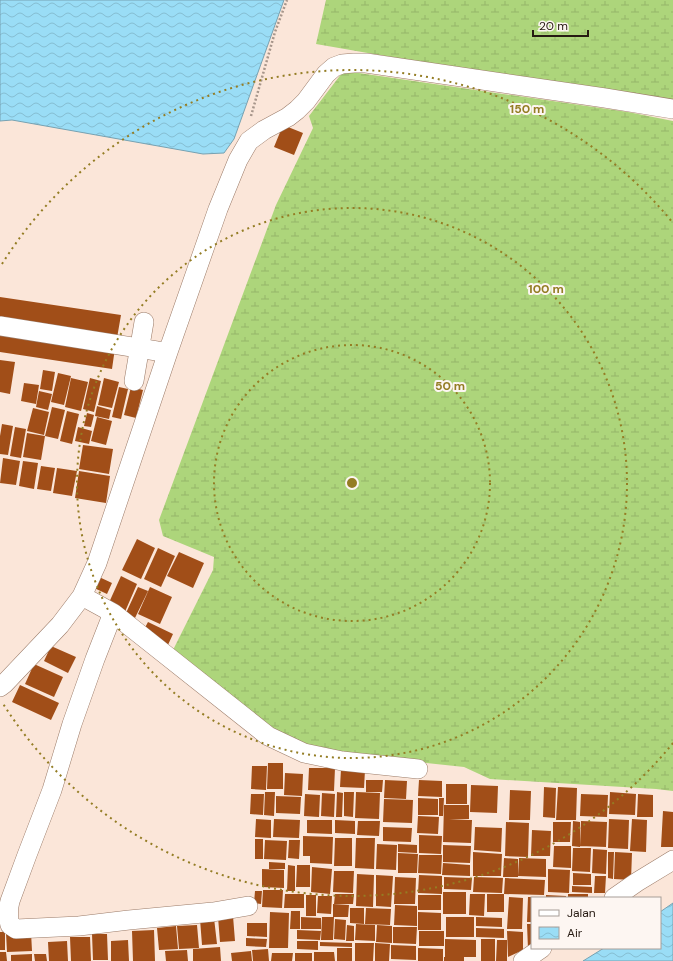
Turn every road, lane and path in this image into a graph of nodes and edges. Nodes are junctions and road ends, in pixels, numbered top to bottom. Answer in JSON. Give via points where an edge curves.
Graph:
{"nodes":[{"id":1,"x":287,"y":0,"type":"edge"},
{"id":2,"x":673,"y":109,"type":"edge"},
{"id":3,"x":256,"y":126,"type":"junction"},
{"id":4,"x":144,"y":322,"type":"dead end"},
{"id":5,"x":0,"y":326,"type":"edge"},
{"id":6,"x":140,"y":349,"type":"junction"},
{"id":7,"x":168,"y":352,"type":"junction"},
{"id":8,"x":134,"y":381,"type":"dead end"},
{"id":9,"x":98,"y":605,"type":"junction"},
{"id":10,"x":0,"y":687,"type":"edge"},
{"id":11,"x":418,"y":769,"type":"dead end"},
{"id":12,"x":673,"y":860,"type":"edge"},
{"id":13,"x":615,"y":897,"type":"edge"},
{"id":14,"x":248,"y":906,"type":"dead end"},
{"id":15,"x":541,"y":949,"type":"edge"},
{"id":16,"x":523,"y":961,"type":"edge"}],
"edges":[{"from":1,"to":3,"type":"path","via":[[275,32]]},
{"from":2,"to":3,"type":"street","via":[[354,62],[330,70],[306,101],[288,117]]},
{"from":3,"to":7,"type":"street","via":[[238,160],[218,209]]},
{"from":4,"to":6,"type":"street"},
{"from":5,"to":6,"type":"street"},
{"from":6,"to":7,"type":"street"},
{"from":6,"to":8,"type":"street"},
{"from":7,"to":9,"type":"street","via":[[97,563]]},
{"from":9,"to":10,"type":"street","via":[[60,625]]},
{"from":9,"to":11,"type":"street","via":[[268,736],[304,753]]},
{"from":9,"to":14,"type":"street","via":[[95,659],[52,790],[10,901],[10,926],[79,926]]},
{"from":12,"to":13,"type":"street"},
{"from":15,"to":16,"type":"street"}]}
